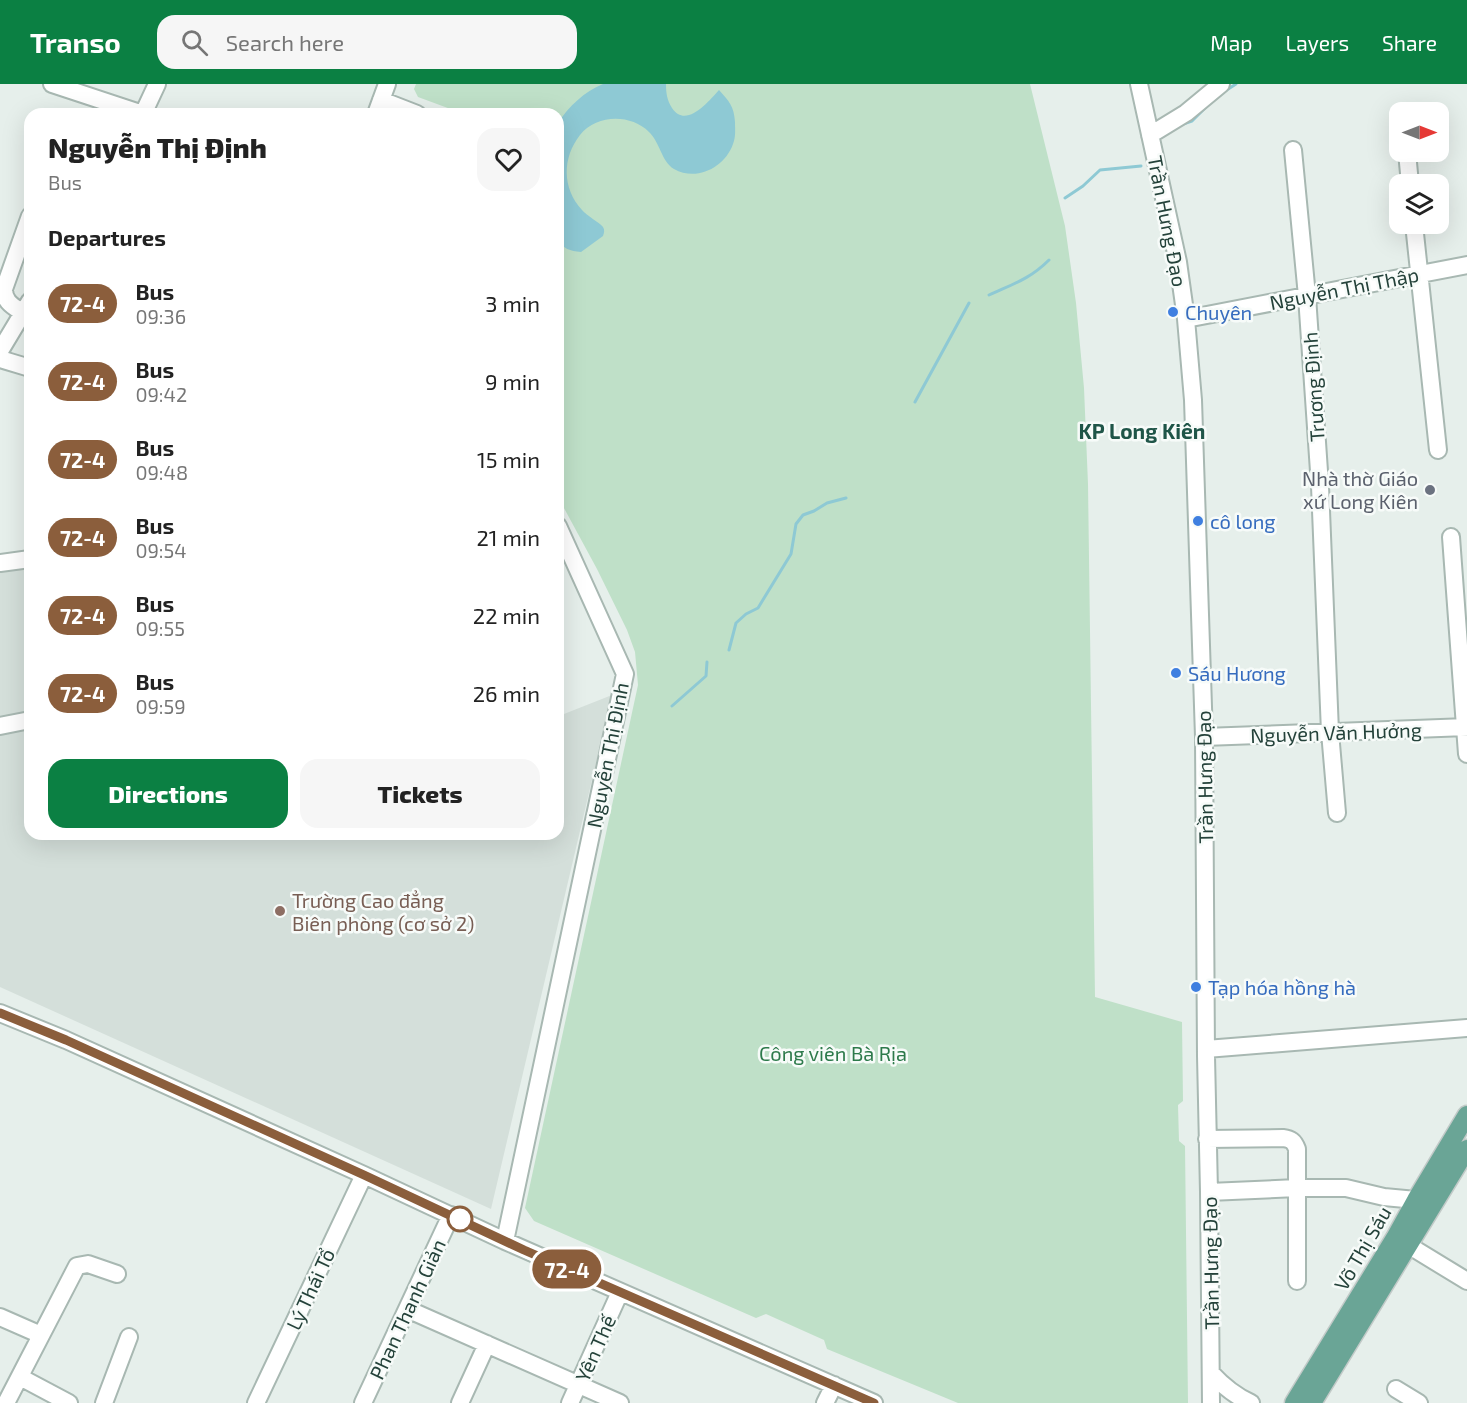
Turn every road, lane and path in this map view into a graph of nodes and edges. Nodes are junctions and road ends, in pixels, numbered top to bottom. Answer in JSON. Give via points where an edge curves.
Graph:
{"nodes":[{"id":1,"x":52,"y":84,"type":"edge"},
{"id":2,"x":157,"y":84,"type":"edge"},
{"id":3,"x":1139,"y":84,"type":"edge"},
{"id":4,"x":1221,"y":84,"type":"edge"},
{"id":5,"x":382,"y":99,"type":"edge"},
{"id":6,"x":125,"y":108,"type":"edge"},
{"id":7,"x":146,"y":108,"type":"edge"},
{"id":8,"x":403,"y":108,"type":"edge"},
{"id":9,"x":1150,"y":135,"type":"junction"},
{"id":10,"x":1293,"y":150,"type":"dead end"},
{"id":11,"x":24,"y":233,"type":"edge"},
{"id":12,"x":1415,"y":234,"type":"edge"},
{"id":13,"x":1467,"y":266,"type":"edge"},
{"id":14,"x":1420,"y":274,"type":"junction"},
{"id":15,"x":1307,"y":296,"type":"junction"},
{"id":16,"x":24,"y":306,"type":"edge"},
{"id":17,"x":24,"y":312,"type":"edge"},
{"id":18,"x":1186,"y":319,"type":"junction"},
{"id":19,"x":0,"y":351,"type":"edge"},
{"id":20,"x":0,"y":359,"type":"edge"},
{"id":21,"x":24,"y":366,"type":"edge"},
{"id":22,"x":1438,"y":450,"type":"dead end"},
{"id":23,"x":1451,"y":537,"type":"dead end"},
{"id":24,"x":564,"y":538,"type":"edge"},
{"id":25,"x":24,"y":560,"type":"edge"},
{"id":26,"x":0,"y":564,"type":"edge"},
{"id":27,"x":24,"y":721,"type":"edge"},
{"id":28,"x":0,"y":726,"type":"edge"},
{"id":29,"x":1466,"y":727,"type":"edge"},
{"id":30,"x":1330,"y":732,"type":"junction"},
{"id":31,"x":1204,"y":737,"type":"junction"},
{"id":32,"x":1467,"y":754,"type":"edge"},
{"id":33,"x":1337,"y":813,"type":"dead end"},
{"id":34,"x":0,"y":1013,"type":"edge"},
{"id":35,"x":1467,"y":1028,"type":"edge"},
{"id":36,"x":1206,"y":1049,"type":"junction"},
{"id":37,"x":1467,"y":1116,"type":"edge"},
{"id":38,"x":1207,"y":1139,"type":"junction"},
{"id":39,"x":1467,"y":1149,"type":"edge"},
{"id":40,"x":364,"y":1175,"type":"junction"},
{"id":41,"x":1297,"y":1188,"type":"junction"},
{"id":42,"x":1209,"y":1192,"type":"junction"},
{"id":43,"x":1416,"y":1200,"type":"junction"},
{"id":44,"x":451,"y":1215,"type":"junction"},
{"id":45,"x":504,"y":1241,"type":"junction"},
{"id":46,"x":1408,"y":1245,"type":"junction"},
{"id":47,"x":117,"y":1274,"type":"dead end"},
{"id":48,"x":1297,"y":1281,"type":"dead end"},
{"id":49,"x":1467,"y":1281,"type":"edge"},
{"id":50,"x":620,"y":1292,"type":"junction"},
{"id":51,"x":407,"y":1309,"type":"junction"},
{"id":52,"x":0,"y":1317,"type":"edge"},
{"id":53,"x":41,"y":1335,"type":"junction"},
{"id":54,"x":129,"y":1337,"type":"dead end"},
{"id":55,"x":487,"y":1344,"type":"junction"},
{"id":56,"x":1211,"y":1373,"type":"junction"},
{"id":57,"x":20,"y":1377,"type":"junction"},
{"id":58,"x":578,"y":1385,"type":"junction"},
{"id":59,"x":834,"y":1385,"type":"junction"},
{"id":60,"x":1396,"y":1389,"type":"dead end"},
{"id":61,"x":6,"y":1403,"type":"edge"},
{"id":62,"x":69,"y":1403,"type":"edge"},
{"id":63,"x":104,"y":1403,"type":"edge"},
{"id":64,"x":256,"y":1403,"type":"edge"},
{"id":65,"x":363,"y":1403,"type":"edge"},
{"id":66,"x":460,"y":1403,"type":"edge"},
{"id":67,"x":570,"y":1403,"type":"edge"},
{"id":68,"x":620,"y":1403,"type":"edge"},
{"id":69,"x":825,"y":1403,"type":"edge"},
{"id":70,"x":874,"y":1403,"type":"edge"},
{"id":71,"x":1211,"y":1403,"type":"edge"},
{"id":72,"x":1251,"y":1403,"type":"edge"},
{"id":73,"x":1294,"y":1403,"type":"edge"},
{"id":74,"x":1312,"y":1403,"type":"edge"},
{"id":75,"x":1419,"y":1403,"type":"edge"}],
"edges":[{"from":1,"to":6,"type":"street"},
{"from":2,"to":7,"type":"street"},
{"from":3,"to":9,"type":"street","name":"Trần Hưng Đạo"},
{"from":4,"to":9,"type":"street","via":[[1186,113]]},
{"from":5,"to":8,"type":"street"},
{"from":9,"to":18,"type":"street","name":"Trần Hưng Đạo","via":[[1178,262]]},
{"from":10,"to":15,"type":"street","name":"Trương Định"},
{"from":11,"to":16,"type":"street","via":[[4,289],[9,304]]},
{"from":12,"to":14,"type":"street"},
{"from":13,"to":14,"type":"street","name":"Nguyễn Thị Thập"},
{"from":14,"to":15,"type":"street","name":"Nguyễn Thị Thập"},
{"from":14,"to":22,"type":"street"},
{"from":15,"to":18,"type":"street","name":"Nguyễn Thị Thập"},
{"from":15,"to":30,"type":"street","name":"Trương Định"},
{"from":17,"to":19,"type":"street"},
{"from":18,"to":31,"type":"street","name":"Trần Hưng Đạo","via":[[1193,400]]},
{"from":20,"to":21,"type":"street"},
{"from":23,"to":29,"type":"street"},
{"from":24,"to":45,"type":"street","name":"Nguyễn Thị Định","via":[[625,674]]},
{"from":25,"to":26,"type":"street"},
{"from":27,"to":28,"type":"street"},
{"from":29,"to":30,"type":"street","name":"Nguyễn Văn Hưởng"},
{"from":29,"to":32,"type":"street"},
{"from":30,"to":31,"type":"street","name":"Nguyễn Văn Hưởng"},
{"from":30,"to":33,"type":"street","name":"Trương Định"},
{"from":31,"to":36,"type":"street","name":"Trần Hưng Đạo"},
{"from":34,"to":40,"type":"street"},
{"from":35,"to":36,"type":"street"},
{"from":36,"to":38,"type":"street","name":"Trần Hưng Đạo"},
{"from":37,"to":43,"type":"main road","name":"Võ Thị Sáu"},
{"from":38,"to":41,"type":"street","via":[[1290,1139],[1297,1149]]},
{"from":38,"to":42,"type":"street","name":"Trần Hưng Đạo"},
{"from":39,"to":46,"type":"main road","name":"Võ Thị Sáu"},
{"from":40,"to":44,"type":"street"},
{"from":40,"to":64,"type":"street","name":"Lý Thái Tổ"},
{"from":41,"to":42,"type":"street"},
{"from":41,"to":43,"type":"street","via":[[1346,1188]]},
{"from":41,"to":48,"type":"street"},
{"from":42,"to":56,"type":"street","name":"Trần Hưng Đạo"},
{"from":43,"to":73,"type":"main road","name":"Võ Thị Sáu"},
{"from":44,"to":45,"type":"street"},
{"from":44,"to":51,"type":"street","name":"Phan Thanh Giản"},
{"from":45,"to":50,"type":"street"},
{"from":46,"to":49,"type":"street"},
{"from":46,"to":74,"type":"main road","name":"Võ Thị Sáu"},
{"from":47,"to":53,"type":"street","via":[[88,1264],[77,1266]]},
{"from":50,"to":58,"type":"street","name":"Yên Thế"},
{"from":50,"to":59,"type":"street"},
{"from":51,"to":55,"type":"street"},
{"from":51,"to":65,"type":"street","name":"Phan Thanh Giản"},
{"from":52,"to":53,"type":"street"},
{"from":53,"to":57,"type":"street"},
{"from":54,"to":63,"type":"street"},
{"from":55,"to":58,"type":"street"},
{"from":55,"to":66,"type":"street"},
{"from":56,"to":71,"type":"street","name":"Trần Hưng Đạo"},
{"from":56,"to":72,"type":"street","via":[[1226,1389]]},
{"from":57,"to":61,"type":"street"},
{"from":57,"to":62,"type":"street"},
{"from":58,"to":67,"type":"street","name":"Yên Thế"},
{"from":58,"to":68,"type":"street"},
{"from":59,"to":69,"type":"street"},
{"from":59,"to":70,"type":"street"},
{"from":60,"to":75,"type":"street"}]}
